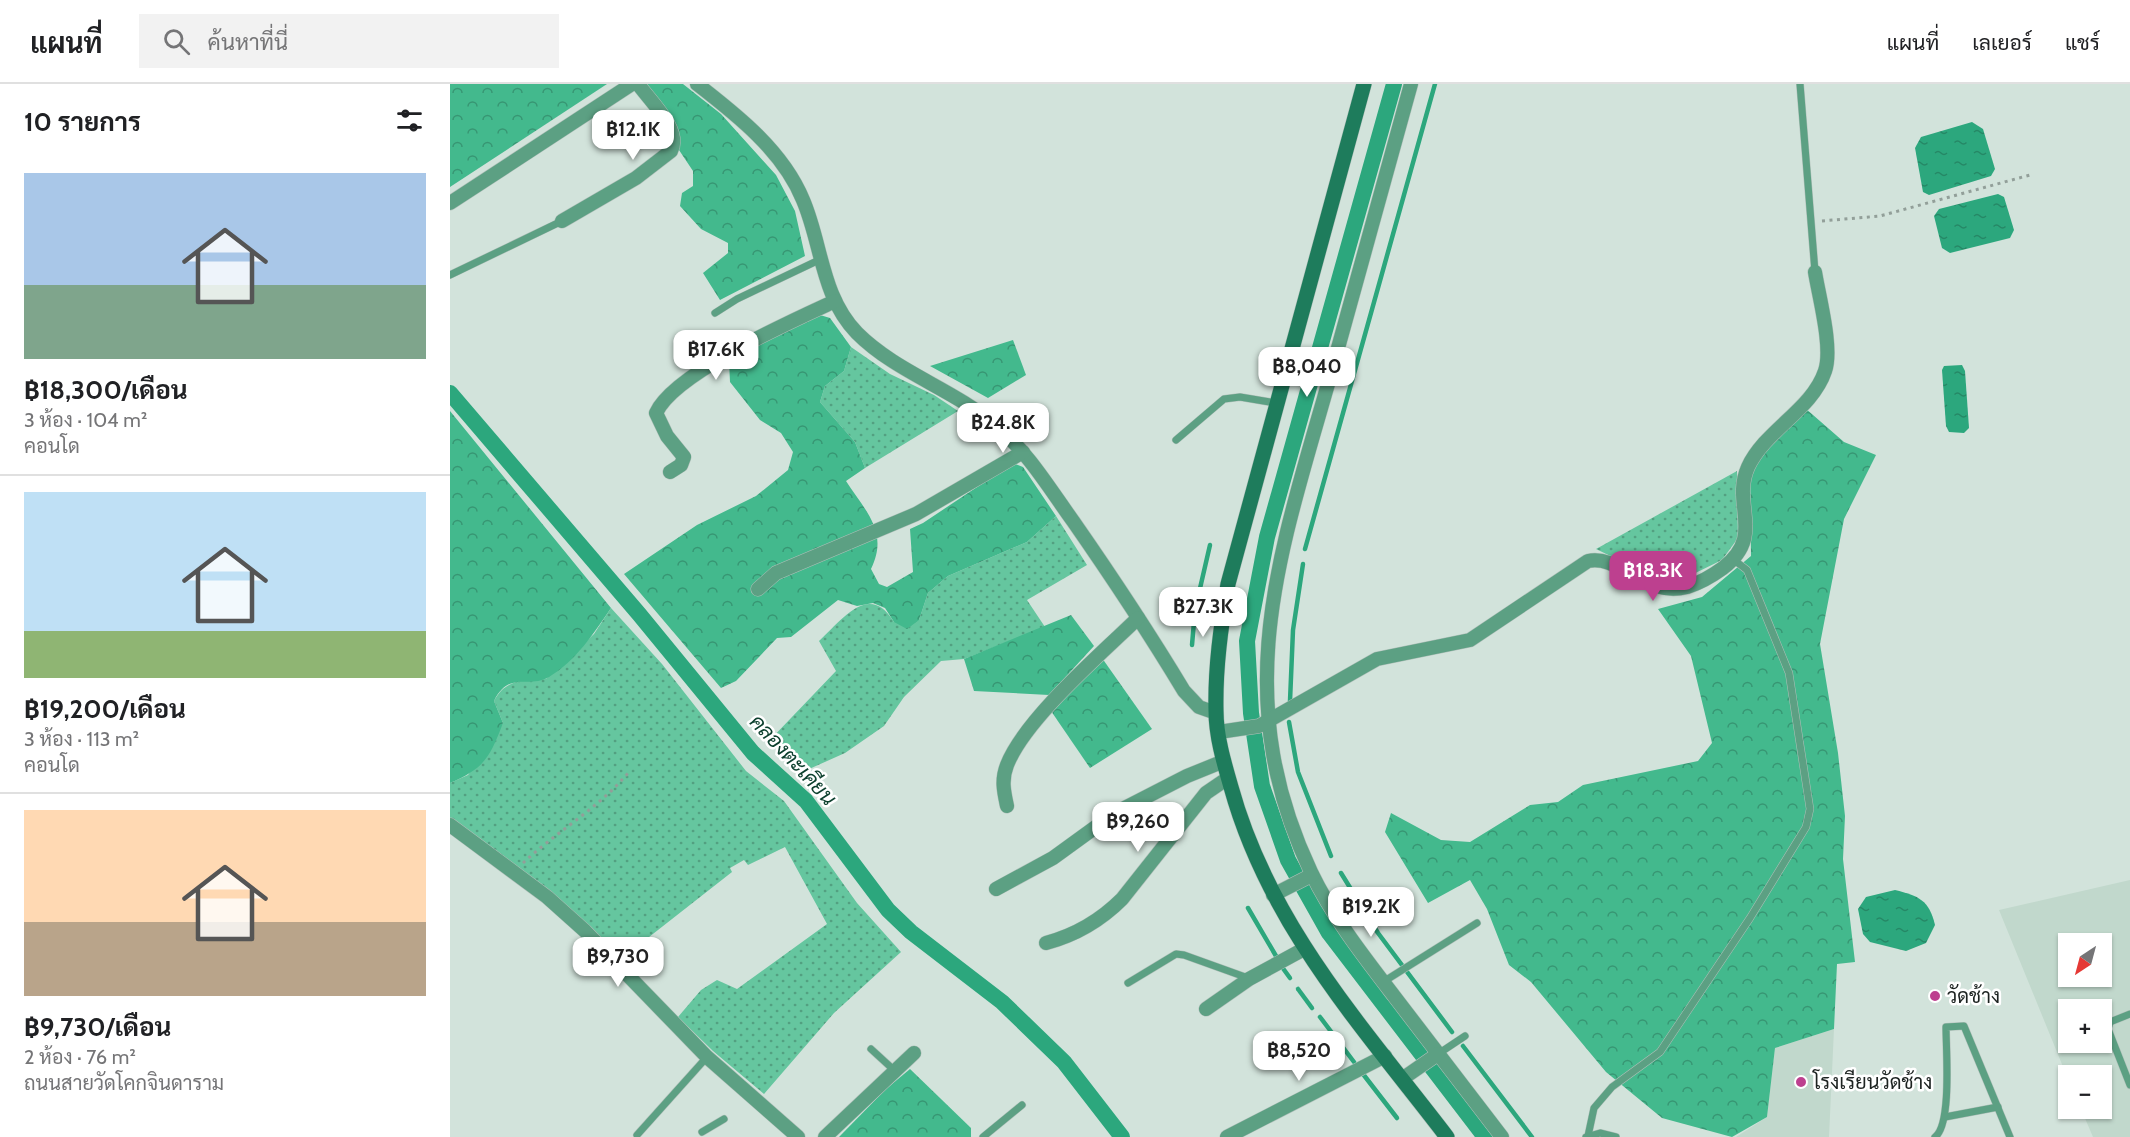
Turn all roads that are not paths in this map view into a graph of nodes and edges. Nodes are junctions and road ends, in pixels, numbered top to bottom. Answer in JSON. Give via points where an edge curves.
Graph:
{"nodes":[{"id":1,"x":632,"y":84,"type":"edge"},
{"id":2,"x":638,"y":84,"type":"edge"},
{"id":3,"x":697,"y":84,"type":"edge"},
{"id":4,"x":1364,"y":84,"type":"edge"},
{"id":5,"x":1412,"y":84,"type":"edge"},
{"id":6,"x":1800,"y":84,"type":"edge"},
{"id":7,"x":450,"y":203,"type":"edge"},
{"id":8,"x":562,"y":221,"type":"joint"},
{"id":9,"x":819,"y":260,"type":"junction"},
{"id":10,"x":1815,"y":272,"type":"joint"},
{"id":11,"x":450,"y":274,"type":"edge"},
{"id":12,"x":835,"y":301,"type":"junction"},
{"id":13,"x":715,"y":313,"type":"dead end"},
{"id":14,"x":1276,"y":403,"type":"junction"},
{"id":15,"x":1176,"y":440,"type":"dead end"},
{"id":16,"x":1023,"y":452,"type":"junction"},
{"id":17,"x":670,"y":472,"type":"dead end"},
{"id":18,"x":1734,"y":560,"type":"junction"},
{"id":19,"x":758,"y":589,"type":"dead end"},
{"id":20,"x":1138,"y":618,"type":"junction"},
{"id":21,"x":1216,"y":713,"type":"junction"},
{"id":22,"x":1263,"y":724,"type":"junction"},
{"id":23,"x":1218,"y":732,"type":"junction"},
{"id":24,"x":1224,"y":761,"type":"junction"},
{"id":25,"x":1228,"y":778,"type":"junction"},
{"id":26,"x":1007,"y":806,"type":"dead end"},
{"id":27,"x":450,"y":825,"type":"edge"},
{"id":28,"x":1308,"y":878,"type":"junction"},
{"id":29,"x":996,"y":890,"type":"dead end"},
{"id":30,"x":1279,"y":892,"type":"junction"},
{"id":31,"x":1477,"y":923,"type":"dead end"},
{"id":32,"x":1046,"y":943,"type":"dead end"},
{"id":33,"x":1304,"y":949,"type":"junction"},
{"id":34,"x":1249,"y":979,"type":"junction"},
{"id":35,"x":1387,"y":980,"type":"junction"},
{"id":36,"x":1128,"y":983,"type":"dead end"},
{"id":37,"x":1206,"y":1009,"type":"dead end"},
{"id":38,"x":2130,"y":1014,"type":"edge"},
{"id":39,"x":1465,"y":1036,"type":"dead end"},
{"id":40,"x":871,"y":1049,"type":"dead end"},
{"id":41,"x":914,"y":1053,"type":"dead end"},
{"id":42,"x":707,"y":1056,"type":"junction"},
{"id":43,"x":1385,"y":1056,"type":"junction"},
{"id":44,"x":1436,"y":1056,"type":"junction"},
{"id":45,"x":895,"y":1071,"type":"junction"},
{"id":46,"x":1408,"y":1075,"type":"junction"},
{"id":47,"x":2130,"y":1085,"type":"edge"},
{"id":48,"x":1022,"y":1105,"type":"dead end"},
{"id":49,"x":1998,"y":1107,"type":"junction"},
{"id":50,"x":1945,"y":1117,"type":"junction"},
{"id":51,"x":724,"y":1119,"type":"dead end"},
{"id":52,"x":702,"y":1132,"type":"dead end"},
{"id":53,"x":637,"y":1135,"type":"dead end"},
{"id":54,"x":1587,"y":1136,"type":"edge"},
{"id":55,"x":798,"y":1137,"type":"edge"},
{"id":56,"x":825,"y":1137,"type":"edge"},
{"id":57,"x":983,"y":1137,"type":"edge"},
{"id":58,"x":1227,"y":1137,"type":"edge"},
{"id":59,"x":1447,"y":1137,"type":"edge"},
{"id":60,"x":1502,"y":1137,"type":"edge"},
{"id":61,"x":1616,"y":1137,"type":"edge"},
{"id":62,"x":1935,"y":1137,"type":"edge"},
{"id":63,"x":2010,"y":1137,"type":"edge"}],
"edges":[{"from":1,"to":7,"type":"street"},
{"from":2,"to":8,"type":"street","via":[[673,132],[671,151],[636,178]]},
{"from":3,"to":9,"type":"street","via":[[764,141],[787,172],[803,200]]},
{"from":4,"to":14,"type":"main road"},
{"from":5,"to":22,"type":"street","via":[[1306,461],[1273,594]]},
{"from":6,"to":10,"type":"lane"},
{"from":8,"to":11,"type":"lane"},
{"from":9,"to":12,"type":"street"},
{"from":9,"to":13,"type":"lane"},
{"from":10,"to":18,"type":"street","via":[[1826,369],[1811,394],[1770,436],[1748,468],[1744,481],[1745,542]]},
{"from":12,"to":16,"type":"street","via":[[864,339],[915,375],[962,400],[996,425]]},
{"from":12,"to":17,"type":"street","via":[[753,340],[700,372],[660,403],[656,413],[667,436],[684,457],[681,465]]},
{"from":14,"to":15,"type":"lane","via":[[1240,397],[1224,399]]},
{"from":14,"to":21,"type":"main road","via":[[1228,584],[1217,667]]},
{"from":16,"to":19,"type":"street","via":[[916,514],[776,573]]},
{"from":16,"to":20,"type":"street"},
{"from":18,"to":22,"type":"street","via":[[1710,578],[1670,588],[1644,583],[1597,559],[1588,561],[1470,640],[1377,659]]},
{"from":18,"to":54,"type":"lane","via":[[1747,570],[1790,673],[1810,809],[1806,827],[1660,1053],[1612,1087],[1594,1108]]},
{"from":20,"to":21,"type":"street","via":[[1184,692],[1200,707]]},
{"from":20,"to":26,"type":"street","via":[[1050,705],[1017,745],[1006,766],[1003,783]]},
{"from":21,"to":23,"type":"main road"},
{"from":22,"to":23,"type":"street"},
{"from":22,"to":28,"type":"street"},
{"from":23,"to":24,"type":"main road"},
{"from":24,"to":25,"type":"main road"},
{"from":24,"to":29,"type":"street","via":[[1115,813],[1053,858]]},
{"from":25,"to":30,"type":"main road","via":[[1243,829]]},
{"from":25,"to":32,"type":"street","via":[[1206,793],[1108,913],[1081,931]]},
{"from":27,"to":42,"type":"street","via":[[585,931]]},
{"from":28,"to":30,"type":"street"},
{"from":28,"to":35,"type":"street"},
{"from":30,"to":33,"type":"main road"},
{"from":31,"to":35,"type":"lane"},
{"from":33,"to":34,"type":"street"},
{"from":33,"to":43,"type":"main road"},
{"from":34,"to":36,"type":"lane","via":[[1176,954]]},
{"from":34,"to":37,"type":"street"},
{"from":35,"to":44,"type":"street"},
{"from":38,"to":47,"type":"lane","via":[[2110,1022],[2108,1029]]},
{"from":39,"to":44,"type":"lane"},
{"from":40,"to":45,"type":"lane"},
{"from":41,"to":45,"type":"street"},
{"from":42,"to":53,"type":"lane"},
{"from":42,"to":55,"type":"street"},
{"from":43,"to":46,"type":"main road"},
{"from":43,"to":58,"type":"street"},
{"from":44,"to":46,"type":"street"},
{"from":44,"to":60,"type":"street"},
{"from":45,"to":56,"type":"street"},
{"from":46,"to":59,"type":"main road"},
{"from":48,"to":57,"type":"lane"},
{"from":49,"to":50,"type":"lane"},
{"from":49,"to":50,"type":"lane","via":[[1964,1026],[1946,1027]]},
{"from":49,"to":63,"type":"lane"},
{"from":50,"to":62,"type":"lane","via":[[1941,1133]]},
{"from":51,"to":52,"type":"lane"},
{"from":54,"to":61,"type":"lane","via":[[1600,1133]]}]}
